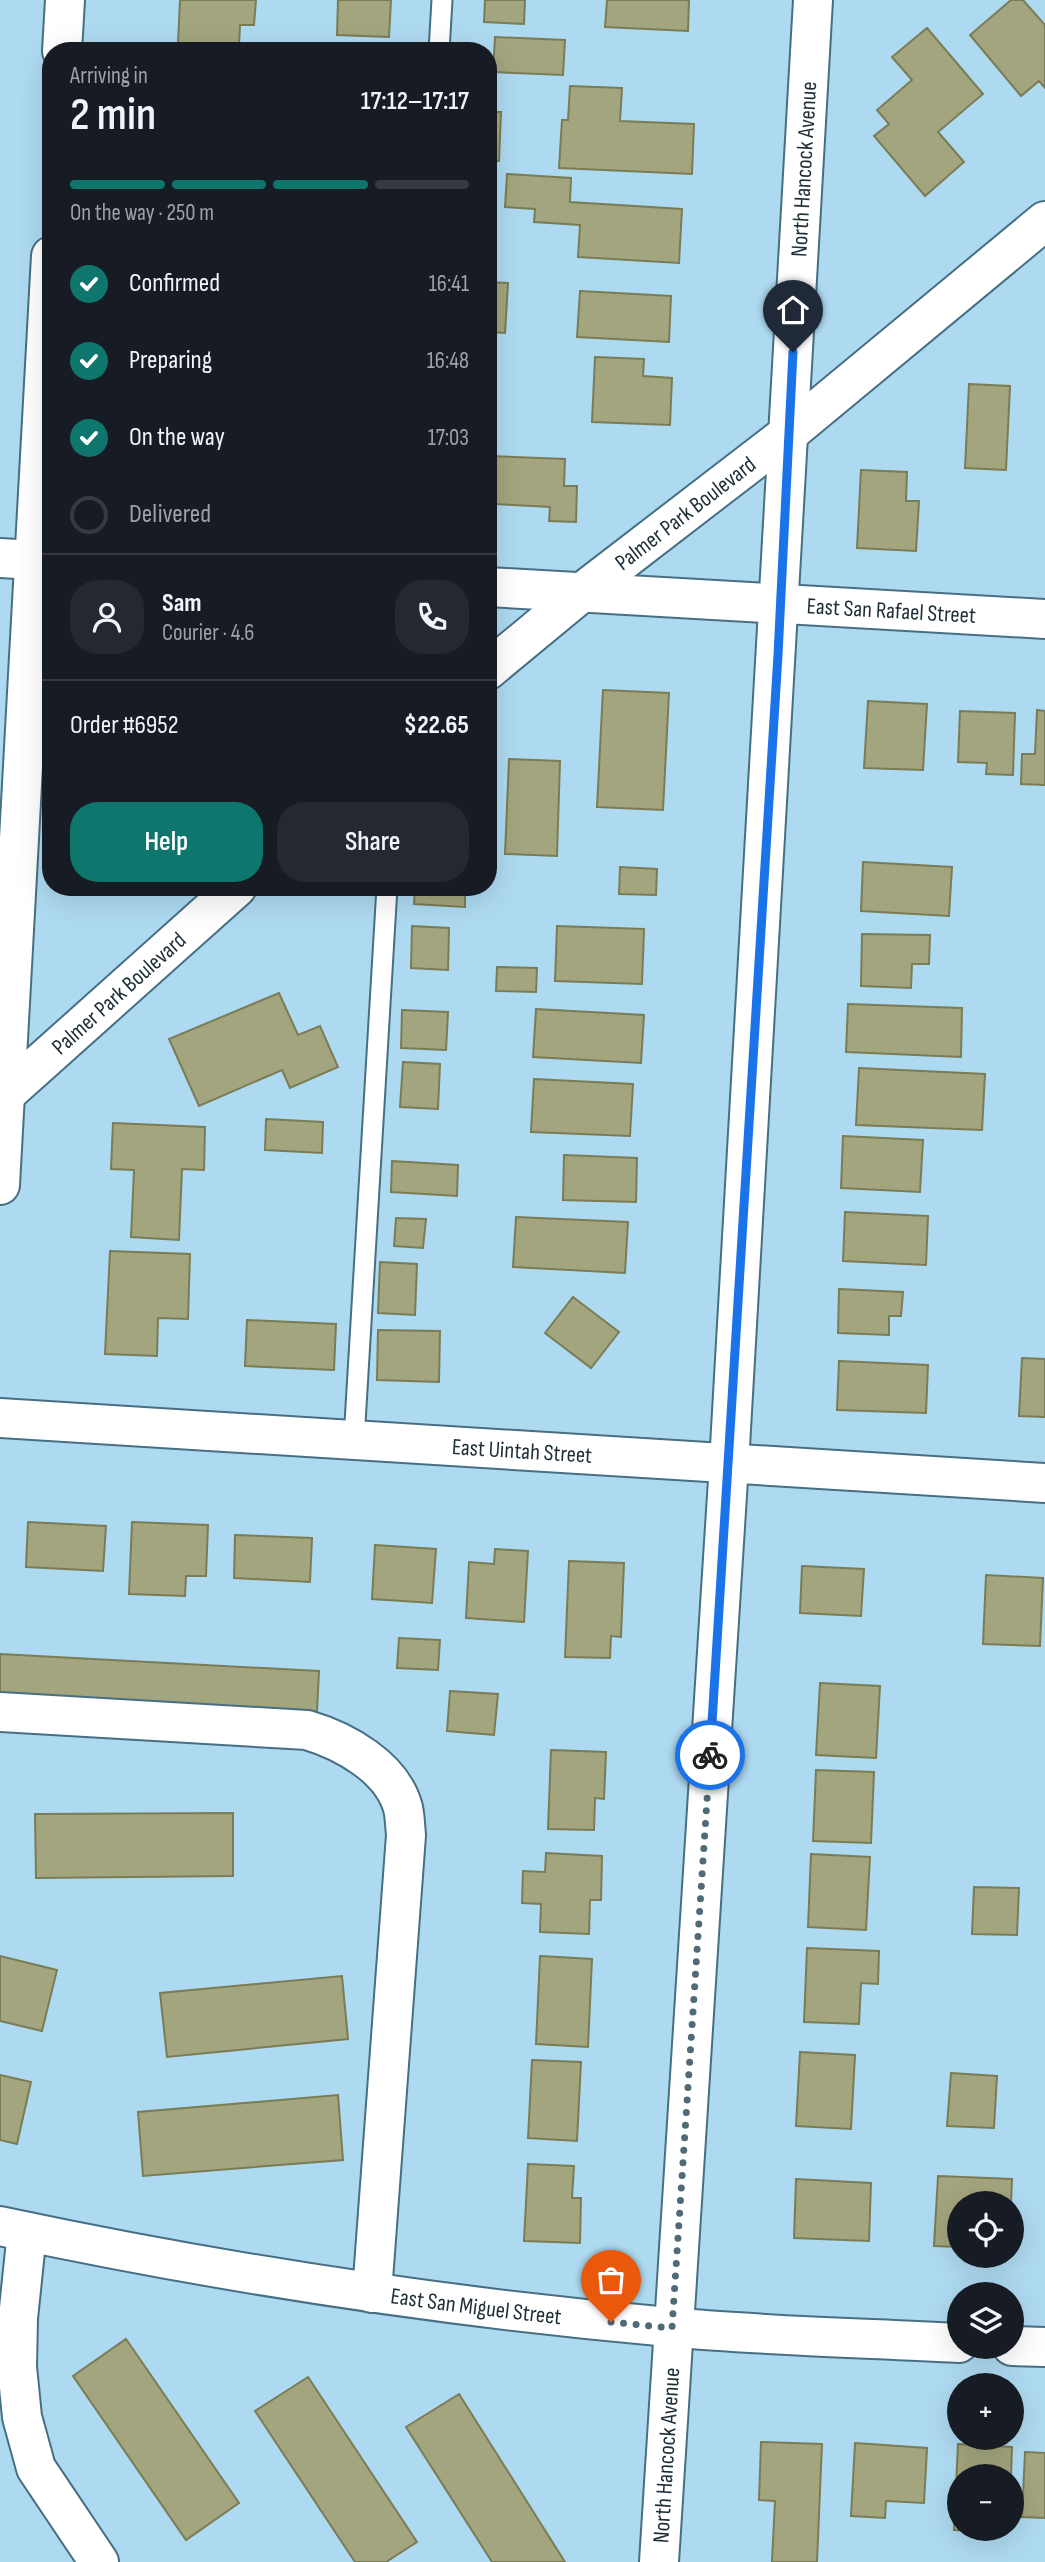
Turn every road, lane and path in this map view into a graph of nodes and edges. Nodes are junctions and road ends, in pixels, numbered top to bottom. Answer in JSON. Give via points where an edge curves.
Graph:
{"nodes":[{"id":1,"x":65,"y":0,"type":"edge"},
{"id":2,"x":442,"y":0,"type":"edge"},
{"id":3,"x":813,"y":0,"type":"edge"},
{"id":4,"x":63,"y":42,"type":"edge"},
{"id":5,"x":440,"y":42,"type":"edge"},
{"id":6,"x":1045,"y":221,"type":"edge"},
{"id":7,"x":42,"y":375,"type":"edge"},
{"id":8,"x":789,"y":433,"type":"junction"},
{"id":9,"x":28,"y":560,"type":"edge"},
{"id":10,"x":497,"y":588,"type":"edge"},
{"id":11,"x":581,"y":593,"type":"junction"},
{"id":12,"x":781,"y":603,"type":"junction"},
{"id":13,"x":1045,"y":618,"type":"edge"},
{"id":14,"x":497,"y":663,"type":"edge"},
{"id":15,"x":227,"y":896,"type":"edge"},
{"id":16,"x":386,"y":896,"type":"edge"},
{"id":17,"x":3,"y":1097,"type":"edge"},
{"id":18,"x":0,"y":1185,"type":"edge"},
{"id":19,"x":0,"y":1418,"type":"edge"},
{"id":20,"x":354,"y":1440,"type":"junction"},
{"id":21,"x":729,"y":1464,"type":"junction"},
{"id":22,"x":1045,"y":1483,"type":"edge"},
{"id":23,"x":0,"y":1712,"type":"edge"},
{"id":24,"x":14,"y":2229,"type":"edge"},
{"id":25,"x":372,"y":2293,"type":"junction"},
{"id":26,"x":672,"y":2328,"type":"junction"},
{"id":27,"x":947,"y":2342,"type":"edge"},
{"id":28,"x":1024,"y":2346,"type":"edge"},
{"id":29,"x":1045,"y":2347,"type":"edge"},
{"id":30,"x":99,"y":2562,"type":"edge"},
{"id":31,"x":659,"y":2562,"type":"edge"}],
"edges":[{"from":1,"to":4,"type":"street"},
{"from":2,"to":5,"type":"lane"},
{"from":3,"to":8,"type":"street","name":"North Hancock Avenue"},
{"from":6,"to":8,"type":"street","name":"Palmer Park Boulevard"},
{"from":7,"to":9,"type":"street"},
{"from":8,"to":11,"type":"street","name":"Palmer Park Boulevard"},
{"from":8,"to":12,"type":"street","name":"North Hancock Avenue"},
{"from":9,"to":17,"type":"street"},
{"from":10,"to":11,"type":"street","name":"East San Rafael Street"},
{"from":11,"to":12,"type":"street","name":"East San Rafael Street"},
{"from":11,"to":14,"type":"street","name":"Palmer Park Boulevard"},
{"from":12,"to":13,"type":"street","name":"East San Rafael Street"},
{"from":12,"to":21,"type":"street","name":"North Hancock Avenue"},
{"from":15,"to":17,"type":"street","name":"Palmer Park Boulevard"},
{"from":16,"to":20,"type":"lane"},
{"from":17,"to":18,"type":"street"},
{"from":19,"to":20,"type":"street","name":"East Uintah Street"},
{"from":20,"to":21,"type":"street","name":"East Uintah Street"},
{"from":21,"to":22,"type":"street","name":"East Uintah Street"},
{"from":21,"to":26,"type":"street","name":"North Hancock Avenue"},
{"from":23,"to":25,"type":"street","via":[[307,1730],[333,1738],[388,1779],[403,1807],[406,1835]]},
{"from":24,"to":25,"type":"street","name":"East San Miguel Street","via":[[272,2279]]},
{"from":24,"to":30,"type":"street","via":[[22,2417],[36,2468]]},
{"from":25,"to":26,"type":"street","name":"East San Miguel Street"},
{"from":26,"to":27,"type":"street","name":"East San Miguel Street"},
{"from":26,"to":31,"type":"street","name":"North Hancock Avenue"},
{"from":28,"to":29,"type":"street"}]}
